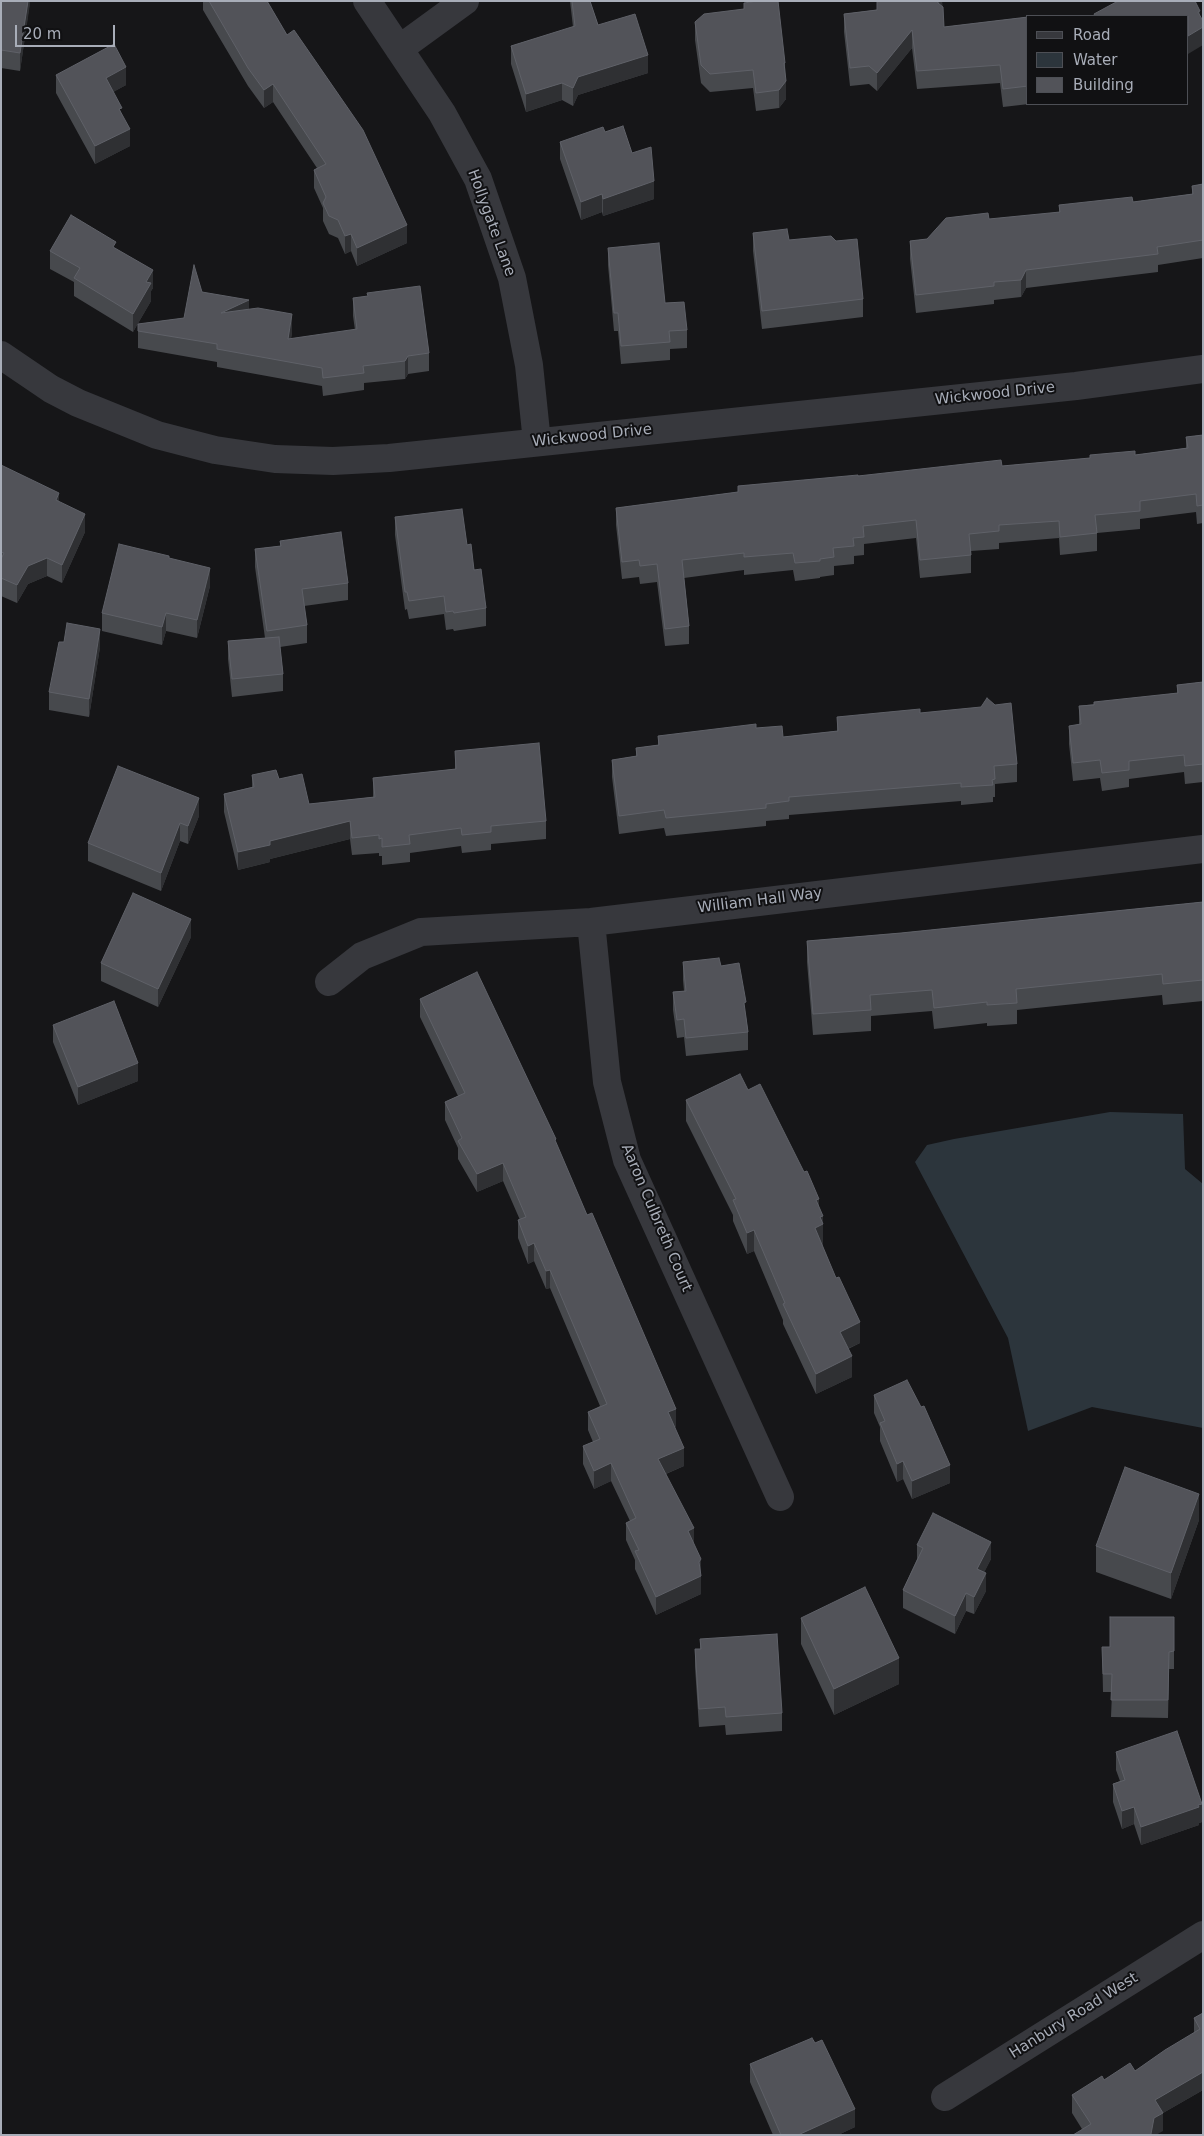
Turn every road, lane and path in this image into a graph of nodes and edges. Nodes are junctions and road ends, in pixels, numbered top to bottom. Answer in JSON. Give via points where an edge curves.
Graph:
{"nodes":[{"id":1,"x":368,"y":1,"type":"edge"},
{"id":2,"x":465,"y":1,"type":"edge"},
{"id":3,"x":399,"y":49,"type":"junction"},
{"id":4,"x":1,"y":355,"type":"edge"},
{"id":5,"x":1203,"y":369,"type":"edge"},
{"id":6,"x":537,"y":442,"type":"junction"},
{"id":7,"x":1203,"y":849,"type":"edge"},
{"id":8,"x":591,"y":922,"type":"junction"},
{"id":9,"x":329,"y":982,"type":"dead end"},
{"id":10,"x":780,"y":1497,"type":"dead end"},
{"id":11,"x":1203,"y":1935,"type":"edge"},
{"id":12,"x":945,"y":2097,"type":"dead end"}],
"edges":[{"from":1,"to":3,"type":"street","name":"Hollygate Lane"},
{"from":2,"to":3,"type":"street"},
{"from":3,"to":6,"type":"street","name":"Hollygate Lane","via":[[442,113],[478,179],[492,214],[512,278],[529,365]]},
{"from":4,"to":6,"type":"street","name":"Wickwood Drive","via":[[78,403],[157,435],[215,450],[275,459],[333,461]]},
{"from":5,"to":6,"type":"street","name":"Wickwood Drive","via":[[1076,386]]},
{"from":7,"to":8,"type":"street","name":"William Hall Way"},
{"from":8,"to":9,"type":"street","name":"William Hall Way","via":[[421,932],[362,956]]},
{"from":8,"to":10,"type":"street","name":"Aaron Culbreth Court","via":[[606,1082],[627,1160]]},
{"from":11,"to":12,"type":"street","name":"Hanbury Road West"}]}
